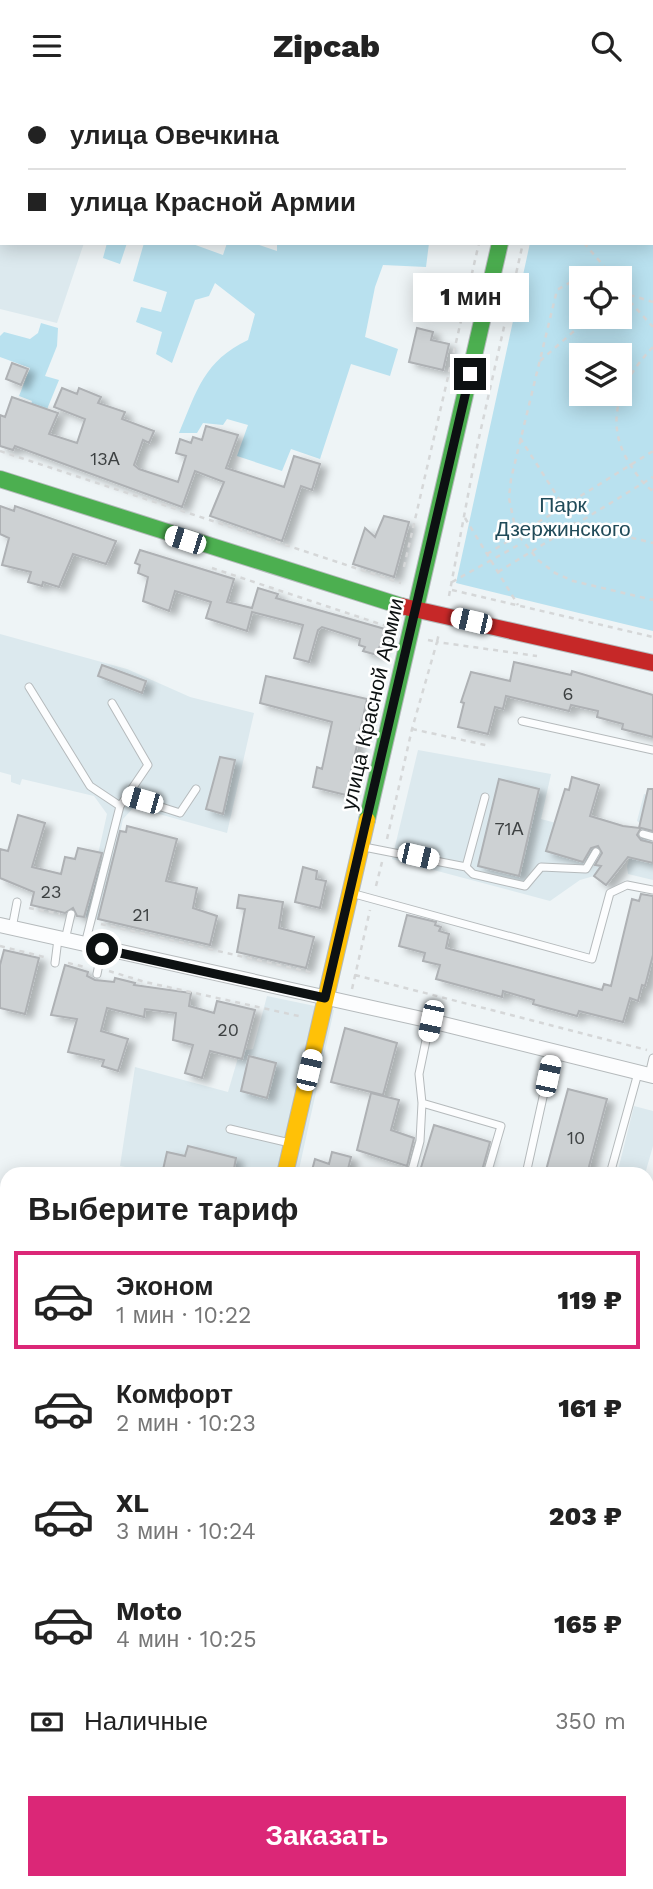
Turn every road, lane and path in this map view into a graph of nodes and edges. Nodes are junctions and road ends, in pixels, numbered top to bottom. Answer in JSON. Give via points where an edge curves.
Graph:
{"nodes":[{"id":1,"x":479,"y":245,"type":"edge"},
{"id":2,"x":500,"y":245,"type":"edge"},
{"id":3,"x":523,"y":245,"type":"edge"},
{"id":4,"x":586,"y":245,"type":"edge"},
{"id":5,"x":604,"y":266,"type":"edge"},
{"id":6,"x":569,"y":283,"type":"edge"},
{"id":7,"x":632,"y":296,"type":"edge"},
{"id":8,"x":653,"y":302,"type":"edge"},
{"id":9,"x":632,"y":305,"type":"edge"},
{"id":10,"x":653,"y":327,"type":"edge"},
{"id":11,"x":576,"y":329,"type":"edge"},
{"id":12,"x":653,"y":347,"type":"edge"},
{"id":13,"x":540,"y":361,"type":"junction"},
{"id":14,"x":520,"y":439,"type":"junction"},
{"id":15,"x":0,"y":451,"type":"edge"},
{"id":16,"x":653,"y":451,"type":"edge"},
{"id":17,"x":631,"y":465,"type":"junction"},
{"id":18,"x":653,"y":477,"type":"edge"},
{"id":19,"x":0,"y":479,"type":"edge"},
{"id":20,"x":643,"y":483,"type":"junction"},
{"id":21,"x":653,"y":491,"type":"edge"},
{"id":22,"x":563,"y":506,"type":"junction"},
{"id":23,"x":464,"y":518,"type":"junction"},
{"id":24,"x":575,"y":524,"type":"junction"},
{"id":25,"x":518,"y":534,"type":"junction"},
{"id":26,"x":523,"y":543,"type":"junction"},
{"id":27,"x":653,"y":543,"type":"edge"},
{"id":28,"x":531,"y":552,"type":"junction"},
{"id":29,"x":487,"y":554,"type":"junction"},
{"id":30,"x":492,"y":562,"type":"junction"},
{"id":31,"x":498,"y":572,"type":"junction"},
{"id":32,"x":452,"y":582,"type":"junction"},
{"id":33,"x":401,"y":583,"type":"junction"},
{"id":34,"x":451,"y":590,"type":"junction"},
{"id":35,"x":653,"y":600,"type":"edge"},
{"id":36,"x":393,"y":605,"type":"junction"},
{"id":37,"x":518,"y":605,"type":"junction"},
{"id":38,"x":415,"y":610,"type":"junction"},
{"id":39,"x":445,"y":614,"type":"junction"},
{"id":40,"x":389,"y":627,"type":"dead end"},
{"id":41,"x":653,"y":637,"type":"edge"},
{"id":42,"x":437,"y":642,"type":"junction"},
{"id":43,"x":548,"y":658,"type":"dead end"},
{"id":44,"x":653,"y":663,"type":"edge"},
{"id":45,"x":29,"y":687,"type":"dead end"},
{"id":46,"x":112,"y":703,"type":"dead end"},
{"id":47,"x":522,"y":721,"type":"dead end"},
{"id":48,"x":412,"y":729,"type":"junction"},
{"id":49,"x":490,"y":746,"type":"dead end"},
{"id":50,"x":653,"y":750,"type":"edge"},
{"id":51,"x":196,"y":789,"type":"dead end"},
{"id":52,"x":127,"y":796,"type":"junction"},
{"id":53,"x":485,"y":797,"type":"dead end"},
{"id":54,"x":120,"y":806,"type":"junction"},
{"id":55,"x":643,"y":834,"type":"dead end"},
{"id":56,"x":653,"y":837,"type":"edge"},
{"id":57,"x":360,"y":846,"type":"junction"},
{"id":58,"x":385,"y":849,"type":"junction"},
{"id":59,"x":596,"y":852,"type":"dead end"},
{"id":60,"x":466,"y":867,"type":"junction"},
{"id":61,"x":653,"y":890,"type":"edge"},
{"id":62,"x":349,"y":893,"type":"junction"},
{"id":63,"x":372,"y":898,"type":"junction"},
{"id":64,"x":17,"y":904,"type":"joint"},
{"id":65,"x":71,"y":915,"type":"joint"},
{"id":66,"x":92,"y":922,"type":"junction"},
{"id":67,"x":3,"y":927,"type":"edge"},
{"id":68,"x":61,"y":940,"type":"junction"},
{"id":69,"x":85,"y":945,"type":"junction"},
{"id":70,"x":0,"y":946,"type":"edge"},
{"id":71,"x":102,"y":949,"type":"junction"},
{"id":72,"x":55,"y":961,"type":"junction"},
{"id":73,"x":97,"y":972,"type":"junction"},
{"id":74,"x":355,"y":975,"type":"junction"},
{"id":75,"x":329,"y":978,"type":"junction"},
{"id":76,"x":325,"y":998,"type":"junction"},
{"id":77,"x":349,"y":1003,"type":"junction"},
{"id":78,"x":319,"y":1021,"type":"junction"},
{"id":79,"x":431,"y":1021,"type":"junction"},
{"id":80,"x":554,"y":1051,"type":"junction"},
{"id":81,"x":653,"y":1052,"type":"edge"},
{"id":82,"x":653,"y":1058,"type":"edge"},
{"id":83,"x":647,"y":1074,"type":"edge"},
{"id":84,"x":422,"y":1103,"type":"junction"},
{"id":85,"x":229,"y":1129,"type":"dead end"},
{"id":86,"x":292,"y":1143,"type":"junction"},
{"id":87,"x":287,"y":1167,"type":"edge"},
{"id":88,"x":413,"y":1167,"type":"edge"},
{"id":89,"x":489,"y":1167,"type":"edge"},
{"id":90,"x":528,"y":1167,"type":"edge"},
{"id":91,"x":613,"y":1167,"type":"edge"}],
"edges":[{"from":1,"to":33,"type":"path"},
{"from":2,"to":38,"type":"main road","name":"улица Красной Армии"},
{"from":3,"to":23,"type":"path"},
{"from":4,"to":5,"type":"path"},
{"from":6,"to":13,"type":"path","via":[[557,290]]},
{"from":7,"to":8,"type":"path"},
{"from":9,"to":10,"type":"path"},
{"from":11,"to":13,"type":"path"},
{"from":12,"to":17,"type":"path","via":[[623,384],[618,404],[618,440]]},
{"from":13,"to":14,"type":"path"},
{"from":14,"to":22,"type":"path"},
{"from":14,"to":25,"type":"path","via":[[509,498]]},
{"from":15,"to":33,"type":"path"},
{"from":16,"to":17,"type":"path"},
{"from":17,"to":20,"type":"path"},
{"from":17,"to":22,"type":"path"},
{"from":18,"to":20,"type":"path"},
{"from":19,"to":36,"type":"main road"},
{"from":20,"to":21,"type":"path"},
{"from":20,"to":24,"type":"path"},
{"from":22,"to":24,"type":"path"},
{"from":22,"to":25,"type":"path"},
{"from":23,"to":29,"type":"path"},
{"from":23,"to":32,"type":"path"},
{"from":24,"to":27,"type":"path"},
{"from":24,"to":28,"type":"path"},
{"from":25,"to":26,"type":"path"},
{"from":25,"to":29,"type":"path"},
{"from":26,"to":28,"type":"path"},
{"from":26,"to":30,"type":"path"},
{"from":28,"to":31,"type":"path"},
{"from":28,"to":35,"type":"path","via":[[555,573],[573,581]]},
{"from":29,"to":30,"type":"path"},
{"from":30,"to":31,"type":"path"},
{"from":30,"to":32,"type":"path"},
{"from":31,"to":37,"type":"path"},
{"from":32,"to":34,"type":"path"},
{"from":33,"to":36,"type":"path"},
{"from":34,"to":37,"type":"path"},
{"from":34,"to":39,"type":"path"},
{"from":36,"to":38,"type":"main road"},
{"from":36,"to":40,"type":"path"},
{"from":37,"to":41,"type":"path"},
{"from":38,"to":39,"type":"main road"},
{"from":38,"to":57,"type":"main road","name":"улица Красной Армии"},
{"from":39,"to":42,"type":"path"},
{"from":39,"to":44,"type":"main road"},
{"from":42,"to":43,"type":"path"},
{"from":42,"to":48,"type":"path"},
{"from":45,"to":54,"type":"lane","via":[[90,786]]},
{"from":46,"to":52,"type":"lane","via":[[148,765]]},
{"from":47,"to":50,"type":"lane"},
{"from":48,"to":49,"type":"path"},
{"from":48,"to":58,"type":"path"},
{"from":51,"to":52,"type":"lane","via":[[180,813]]},
{"from":52,"to":54,"type":"lane"},
{"from":53,"to":60,"type":"lane"},
{"from":54,"to":66,"type":"lane"},
{"from":55,"to":56,"type":"lane"},
{"from":57,"to":58,"type":"lane"},
{"from":57,"to":62,"type":"main road","name":"улица Красной Армии"},
{"from":58,"to":60,"type":"lane"},
{"from":58,"to":63,"type":"path"},
{"from":59,"to":60,"type":"lane","via":[[586,869],[541,867],[525,886],[474,874]]},
{"from":61,"to":63,"type":"lane","via":[[627,885],[610,893],[592,959]]},
{"from":62,"to":63,"type":"lane"},
{"from":62,"to":75,"type":"main road","name":"улица Красной Армии"},
{"from":63,"to":74,"type":"path"},
{"from":64,"to":65,"type":"path"},
{"from":64,"to":67,"type":"lane"},
{"from":65,"to":68,"type":"lane"},
{"from":66,"to":69,"type":"lane"},
{"from":66,"to":75,"type":"path"},
{"from":67,"to":68,"type":"street"},
{"from":68,"to":69,"type":"street"},
{"from":68,"to":72,"type":"lane"},
{"from":69,"to":71,"type":"street"},
{"from":70,"to":72,"type":"path"},
{"from":71,"to":73,"type":"lane"},
{"from":71,"to":76,"type":"street"},
{"from":72,"to":73,"type":"path"},
{"from":73,"to":78,"type":"path","via":[[121,972],[145,982]]},
{"from":74,"to":77,"type":"path"},
{"from":74,"to":81,"type":"path"},
{"from":75,"to":76,"type":"main road","name":"улица Красной Армии"},
{"from":76,"to":77,"type":"street"},
{"from":76,"to":78,"type":"main road","name":"улица Красной Армии"},
{"from":77,"to":79,"type":"street"},
{"from":78,"to":86,"type":"main road","name":"улица Красной Армии"},
{"from":79,"to":80,"type":"street"},
{"from":79,"to":84,"type":"lane","via":[[419,1074]]},
{"from":80,"to":83,"type":"street"},
{"from":80,"to":90,"type":"lane"},
{"from":82,"to":83,"type":"lane"},
{"from":83,"to":91,"type":"lane"},
{"from":84,"to":88,"type":"lane"},
{"from":84,"to":89,"type":"lane","via":[[500,1126]]},
{"from":85,"to":86,"type":"lane"},
{"from":86,"to":87,"type":"main road","name":"улица Красной Армии"}]}
